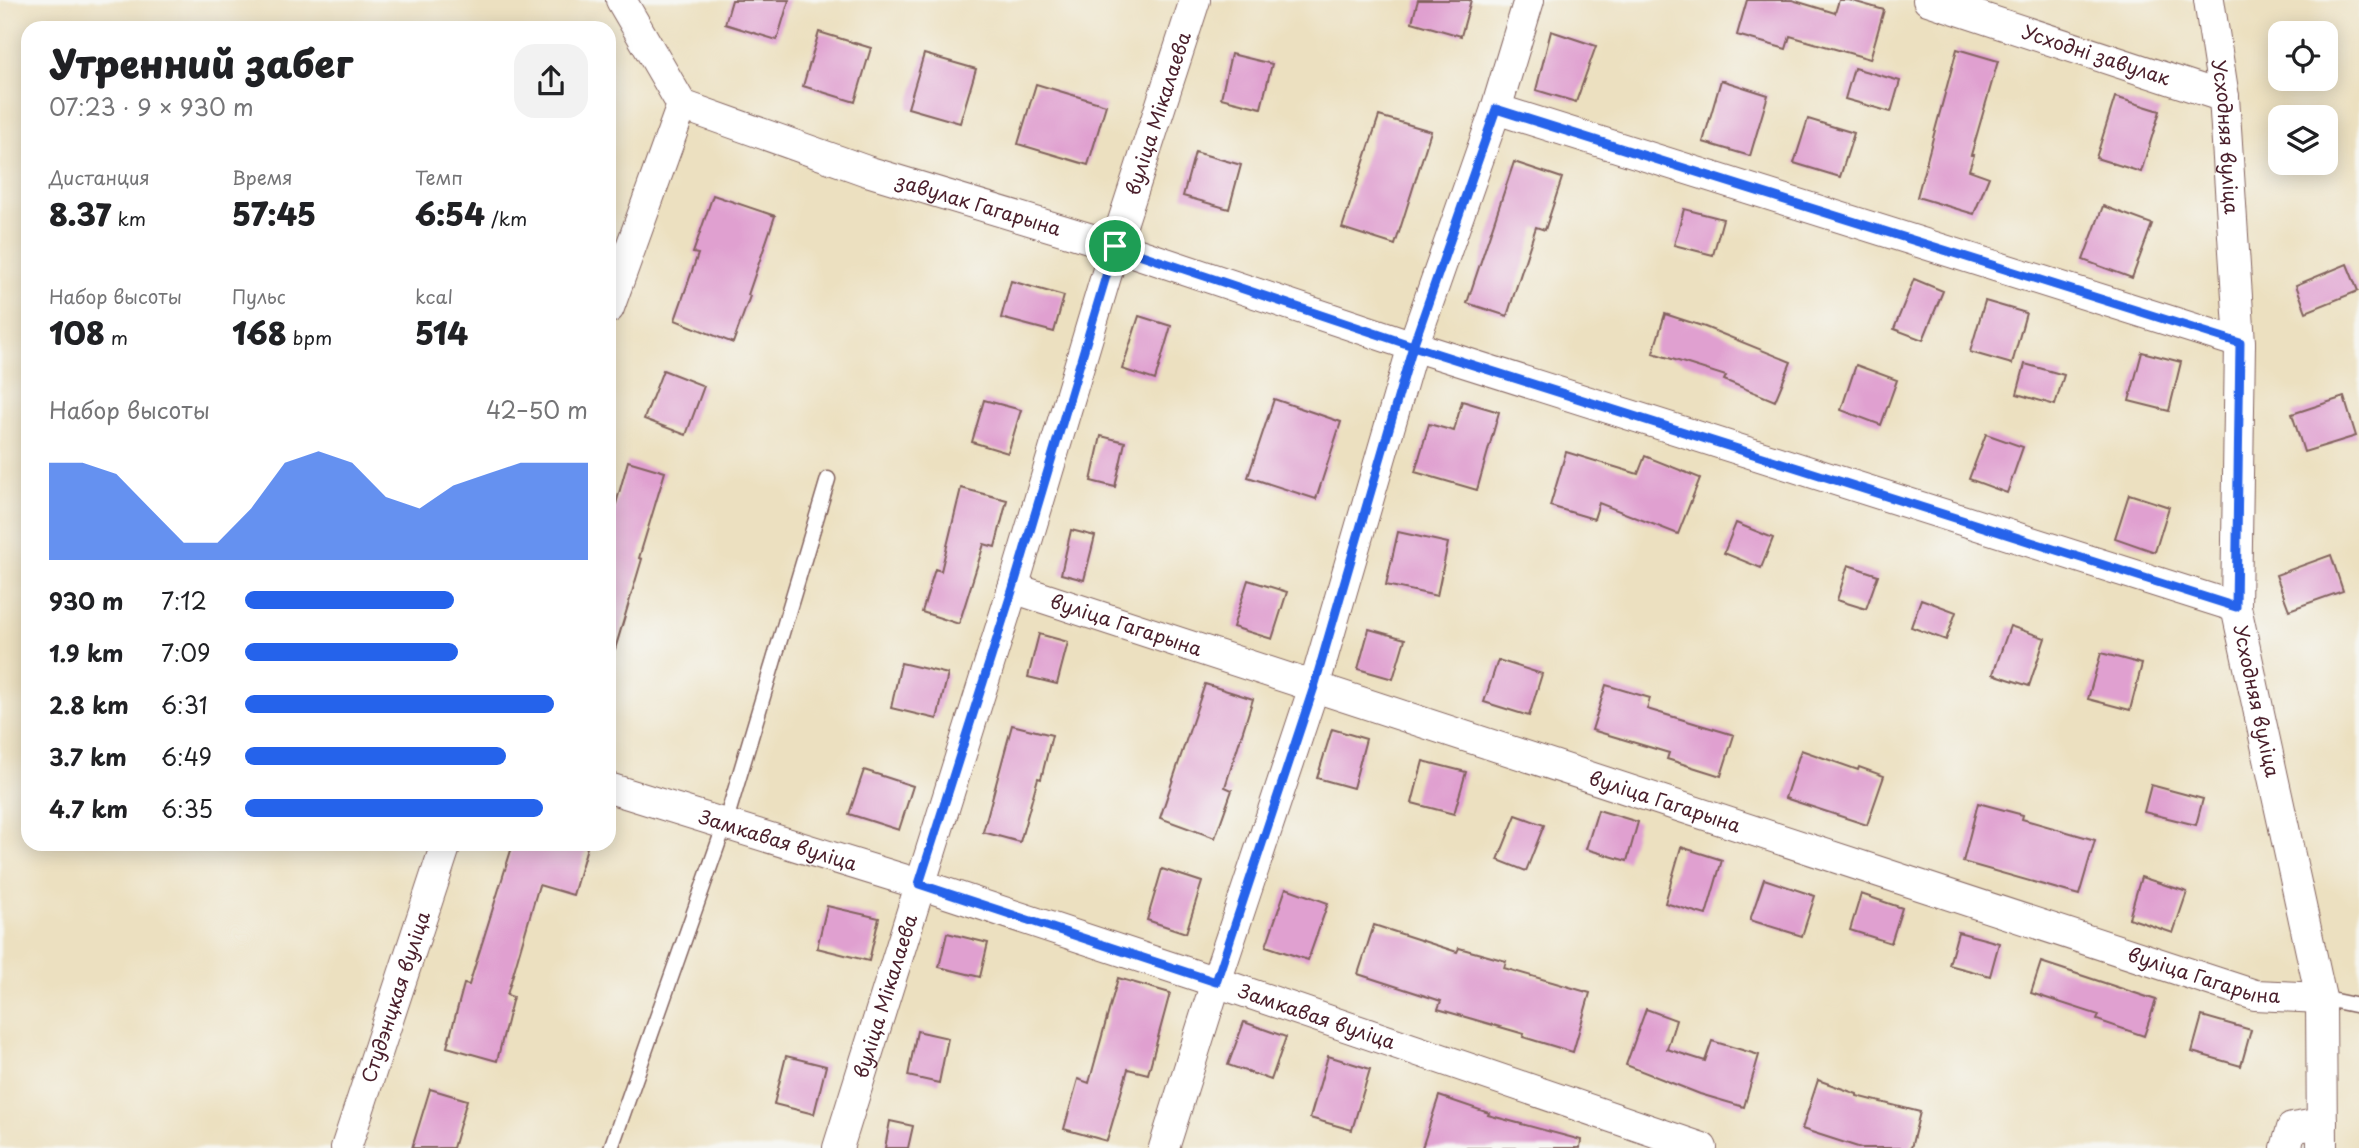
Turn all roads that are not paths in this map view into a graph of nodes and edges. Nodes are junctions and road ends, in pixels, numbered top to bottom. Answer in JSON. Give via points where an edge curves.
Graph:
{"nodes":[{"id":1,"x":621,"y":0,"type":"edge"},
{"id":2,"x":1195,"y":0,"type":"edge"},
{"id":3,"x":1529,"y":0,"type":"edge"},
{"id":4,"x":1928,"y":0,"type":"edge"},
{"id":5,"x":2209,"y":0,"type":"edge"},
{"id":6,"x":2224,"y":97,"type":"junction"},
{"id":7,"x":682,"y":105,"type":"junction"},
{"id":8,"x":1496,"y":109,"type":"junction"},
{"id":9,"x":1115,"y":246,"type":"junction"},
{"id":10,"x":616,"y":289,"type":"edge"},
{"id":11,"x":2240,"y":343,"type":"junction"},
{"id":12,"x":1413,"y":346,"type":"junction"},
{"id":13,"x":828,"y":479,"type":"dead end"},
{"id":14,"x":1013,"y":588,"type":"junction"},
{"id":15,"x":2236,"y":607,"type":"junction"},
{"id":16,"x":1314,"y":687,"type":"junction"},
{"id":17,"x":616,"y":790,"type":"edge"},
{"id":18,"x":725,"y":824,"type":"junction"},
{"id":19,"x":444,"y":851,"type":"edge"},
{"id":20,"x":919,"y":884,"type":"junction"},
{"id":21,"x":1216,"y":982,"type":"junction"},
{"id":22,"x":2320,"y":998,"type":"junction"},
{"id":23,"x":2359,"y":1006,"type":"edge"},
{"id":24,"x":2322,"y":1135,"type":"edge"},
{"id":25,"x":346,"y":1148,"type":"edge"},
{"id":26,"x":611,"y":1148,"type":"edge"},
{"id":27,"x":838,"y":1148,"type":"edge"},
{"id":28,"x":1164,"y":1148,"type":"edge"},
{"id":29,"x":1702,"y":1148,"type":"edge"},
{"id":30,"x":2286,"y":1148,"type":"edge"}],
"edges":[{"from":1,"to":7,"type":"street"},
{"from":2,"to":9,"type":"street","name":"вуліца Мікалаева"},
{"from":3,"to":8,"type":"street"},
{"from":4,"to":6,"type":"street","name":"Усходні завулак"},
{"from":5,"to":6,"type":"street","name":"Усходняя вуліца"},
{"from":6,"to":11,"type":"street","name":"Усходняя вуліца"},
{"from":7,"to":9,"type":"street","name":"завулак Гагарына","via":[[867,171]]},
{"from":7,"to":10,"type":"street"},
{"from":8,"to":11,"type":"street"},
{"from":8,"to":12,"type":"street"},
{"from":9,"to":12,"type":"street","name":"завулак Гагарына"},
{"from":9,"to":14,"type":"street","name":"вуліца Мікалаева"},
{"from":11,"to":15,"type":"street","name":"Усходняя вуліца"},
{"from":12,"to":15,"type":"street","name":"завулак Гагарына"},
{"from":12,"to":16,"type":"street"},
{"from":13,"to":18,"type":"lane"},
{"from":14,"to":16,"type":"street","name":"вуліца Гагарына"},
{"from":14,"to":20,"type":"street","name":"вуліца Мікалаева"},
{"from":15,"to":22,"type":"street","name":"Усходняя вуліца"},
{"from":16,"to":21,"type":"street"},
{"from":16,"to":22,"type":"street","name":"вуліца Гагарына","via":[[2255,995]]},
{"from":17,"to":18,"type":"street","name":"Замкавая вуліца"},
{"from":18,"to":20,"type":"street","name":"Замкавая вуліца"},
{"from":18,"to":26,"type":"lane"},
{"from":19,"to":25,"type":"street","name":"Студэнцкая вуліца"},
{"from":20,"to":21,"type":"street","name":"Замкавая вуліца"},
{"from":20,"to":27,"type":"street","name":"вуліца Мікалаева"},
{"from":21,"to":28,"type":"street"},
{"from":21,"to":29,"type":"street","name":"Замкавая вуліца"},
{"from":22,"to":23,"type":"lane"},
{"from":22,"to":24,"type":"street","name":"Усходняя вуліца"},
{"from":24,"to":30,"type":"street","via":[[2292,1128]]}]}
